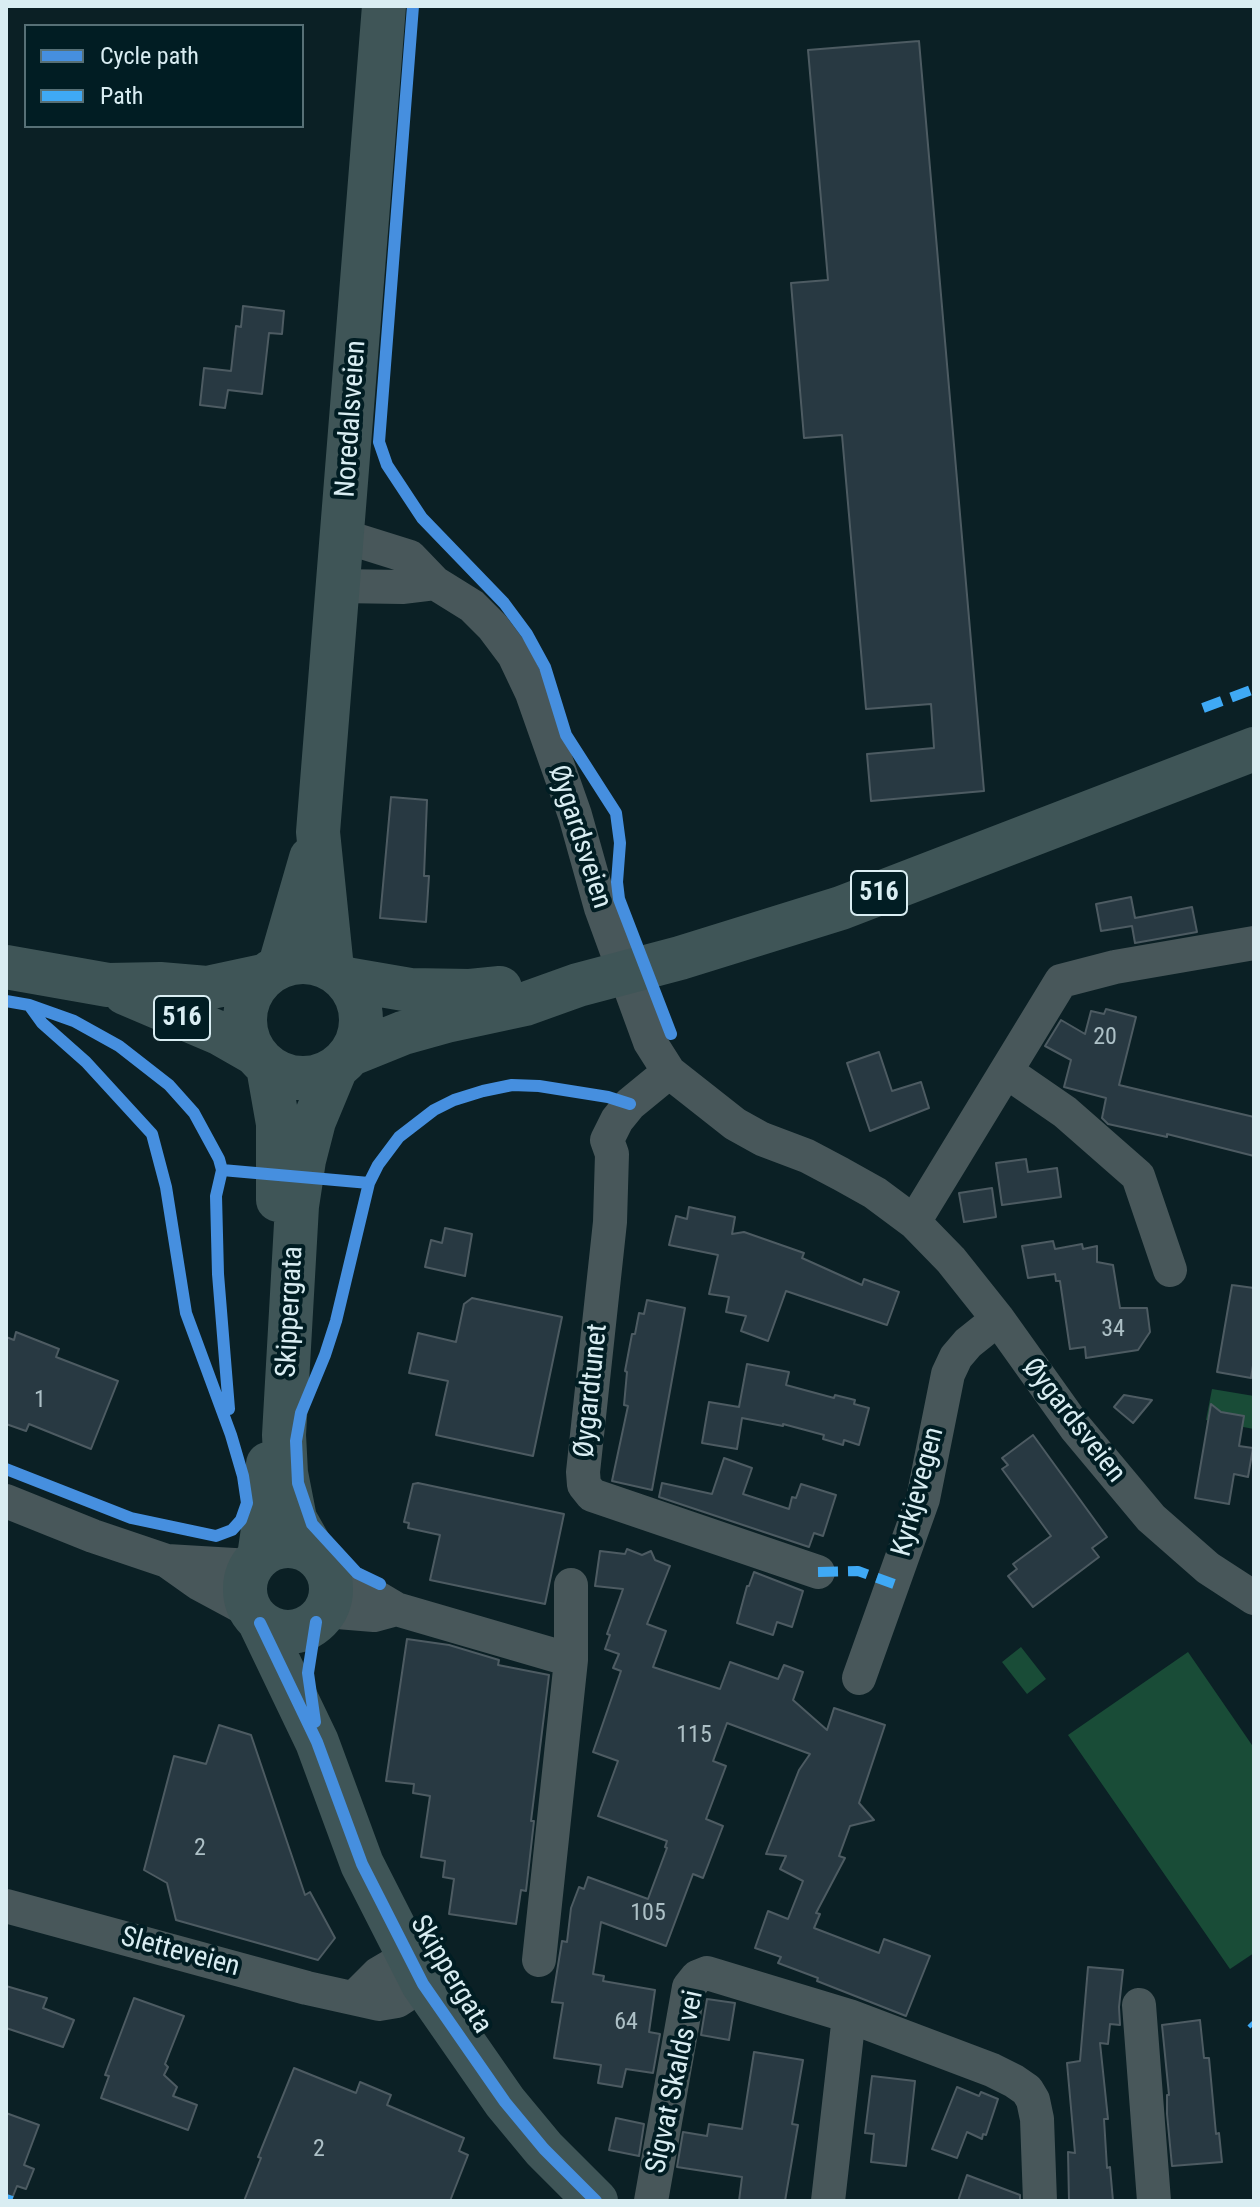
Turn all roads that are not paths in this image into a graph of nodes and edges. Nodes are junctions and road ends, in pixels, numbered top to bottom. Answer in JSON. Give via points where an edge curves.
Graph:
{"nodes":[{"id":1,"x":384,"y":6,"type":"edge"},
{"id":2,"x":343,"y":536,"type":"junction"},
{"id":3,"x":435,"y":583,"type":"junction"},
{"id":4,"x":339,"y":586,"type":"junction"},
{"id":5,"x":1254,"y":749,"type":"edge"},
{"id":6,"x":318,"y":832,"type":"junction"},
{"id":7,"x":1254,"y":943,"type":"edge"},
{"id":8,"x":6,"y":967,"type":"edge"},
{"id":9,"x":272,"y":970,"type":"junction"},
{"id":10,"x":339,"y":974,"type":"junction"},
{"id":11,"x":108,"y":985,"type":"junction"},
{"id":12,"x":578,"y":985,"type":"junction"},
{"id":13,"x":261,"y":1060,"type":"junction"},
{"id":14,"x":344,"y":1061,"type":"junction"},
{"id":15,"x":669,"y":1072,"type":"junction"},
{"id":16,"x":1007,"y":1072,"type":"junction"},
{"id":17,"x":914,"y":1222,"type":"junction"},
{"id":18,"x":1170,"y":1270,"type":"dead end"},
{"id":19,"x":998,"y":1319,"type":"junction"},
{"id":20,"x":6,"y":1501,"type":"edge"},
{"id":21,"x":167,"y":1561,"type":"junction"},
{"id":22,"x":255,"y":1562,"type":"junction"},
{"id":23,"x":320,"y":1562,"type":"junction"},
{"id":24,"x":818,"y":1572,"type":"dead end"},
{"id":25,"x":571,"y":1585,"type":"dead end"},
{"id":26,"x":1254,"y":1598,"type":"edge"},
{"id":27,"x":396,"y":1609,"type":"junction"},
{"id":28,"x":255,"y":1617,"type":"junction"},
{"id":29,"x":321,"y":1617,"type":"junction"},
{"id":30,"x":571,"y":1660,"type":"junction"},
{"id":31,"x":859,"y":1678,"type":"dead end"},
{"id":32,"x":317,"y":1742,"type":"junction"},
{"id":33,"x":6,"y":1906,"type":"edge"},
{"id":34,"x":539,"y":1960,"type":"dead end"},
{"id":35,"x":415,"y":1970,"type":"junction"},
{"id":36,"x":1139,"y":2005,"type":"dead end"},
{"id":37,"x":849,"y":2016,"type":"junction"},
{"id":38,"x":596,"y":2201,"type":"edge"},
{"id":39,"x":651,"y":2201,"type":"edge"},
{"id":40,"x":828,"y":2201,"type":"edge"},
{"id":41,"x":1040,"y":2201,"type":"edge"},
{"id":42,"x":1154,"y":2201,"type":"edge"}],
"edges":[{"from":1,"to":2,"type":"main road","name":"Noredalsveien"},
{"from":2,"to":3,"type":"street","name":"Øygardsveien","via":[[410,557]]},
{"from":2,"to":4,"type":"main road","name":"Noredalsveien"},
{"from":3,"to":4,"type":"street"},
{"from":3,"to":15,"type":"street","name":"Øygardsveien","via":[[472,606],[514,655],[575,815],[601,908],[650,1042]]},
{"from":4,"to":6,"type":"main road","name":"Noredalsveien"},
{"from":5,"to":12,"type":"main road","number":"516","via":[[841,908]]},
{"from":6,"to":9,"type":"main road","name":"Noredalsveien"},
{"from":6,"to":10,"type":"main road","name":"Noredalsveien"},
{"from":7,"to":16,"type":"street","via":[[1061,981]]},
{"from":8,"to":11,"type":"main road","number":"516"},
{"from":9,"to":10,"type":"main road","number":"516","via":[[301,961]]},
{"from":9,"to":11,"type":"main road","number":"516","via":[[207,988]]},
{"from":9,"to":13,"type":"main road","number":"516","via":[[251,992],[244,1014],[246,1034]]},
{"from":10,"to":12,"type":"main road","number":"516","via":[[410,990]]},
{"from":10,"to":14,"type":"main road","via":[[359,1003],[362,1023]]},
{"from":11,"to":13,"type":"main road","number":"516","via":[[219,1033]]},
{"from":12,"to":14,"type":"main road","number":"516","via":[[525,1004],[403,1033]]},
{"from":13,"to":14,"type":"main road","number":"516","via":[[297,1078],[318,1077]]},
{"from":13,"to":22,"type":"main road","name":"Skippergata","via":[[278,1124],[278,1200],[269,1435],[263,1529]]},
{"from":14,"to":23,"type":"main road","name":"Skippergata","via":[[314,1121],[304,1160],[284,1420],[295,1519]]},
{"from":15,"to":17,"type":"street","name":"Øygardsveien","via":[[735,1124],[852,1180]]},
{"from":15,"to":24,"type":"street","name":"Øygardtunet","via":[[630,1104],[607,1140],[612,1154],[610,1222],[584,1485],[592,1495]]},
{"from":16,"to":17,"type":"street"},
{"from":16,"to":18,"type":"street","via":[[1065,1112],[1138,1176]]},
{"from":17,"to":19,"type":"street","name":"Øygardsveien"},
{"from":19,"to":26,"type":"street","name":"Øygardsveien","via":[[1075,1427],[1151,1518],[1208,1568]]},
{"from":19,"to":31,"type":"street","name":"Kyrkjevegen","via":[[968,1343],[948,1374],[923,1499]]},
{"from":20,"to":21,"type":"street"},
{"from":21,"to":22,"type":"street"},
{"from":21,"to":28,"type":"street"},
{"from":22,"to":23,"type":"main road","via":[[272,1549],[287,1546]]},
{"from":22,"to":28,"type":"main road","name":"Skippergata","via":[[245,1581],[245,1596]]},
{"from":23,"to":27,"type":"street"},
{"from":23,"to":29,"type":"main road","name":"Skippergata","via":[[330,1581]]},
{"from":25,"to":30,"type":"street"},
{"from":27,"to":29,"type":"street"},
{"from":27,"to":30,"type":"street"},
{"from":28,"to":29,"type":"main road","via":[[288,1633]]},
{"from":28,"to":32,"type":"main road","name":"Skippergata"},
{"from":29,"to":32,"type":"main road","name":"Skippergata","via":[[308,1673]]},
{"from":30,"to":34,"type":"street"},
{"from":32,"to":35,"type":"main road","name":"Skippergata","via":[[362,1864]]},
{"from":33,"to":35,"type":"street","name":"Sletteveien","via":[[355,1997],[378,1974]]},
{"from":35,"to":38,"type":"main road","name":"Skippergata","via":[[505,2102]]},
{"from":36,"to":42,"type":"street"},
{"from":37,"to":39,"type":"street","name":"Sigvat Skalds vei","via":[[719,1975],[697,1977],[689,1987]]},
{"from":37,"to":40,"type":"street"},
{"from":37,"to":41,"type":"street","name":"Sigvat Skalds vei","via":[[992,2070],[1027,2090],[1037,2119]]}]}
